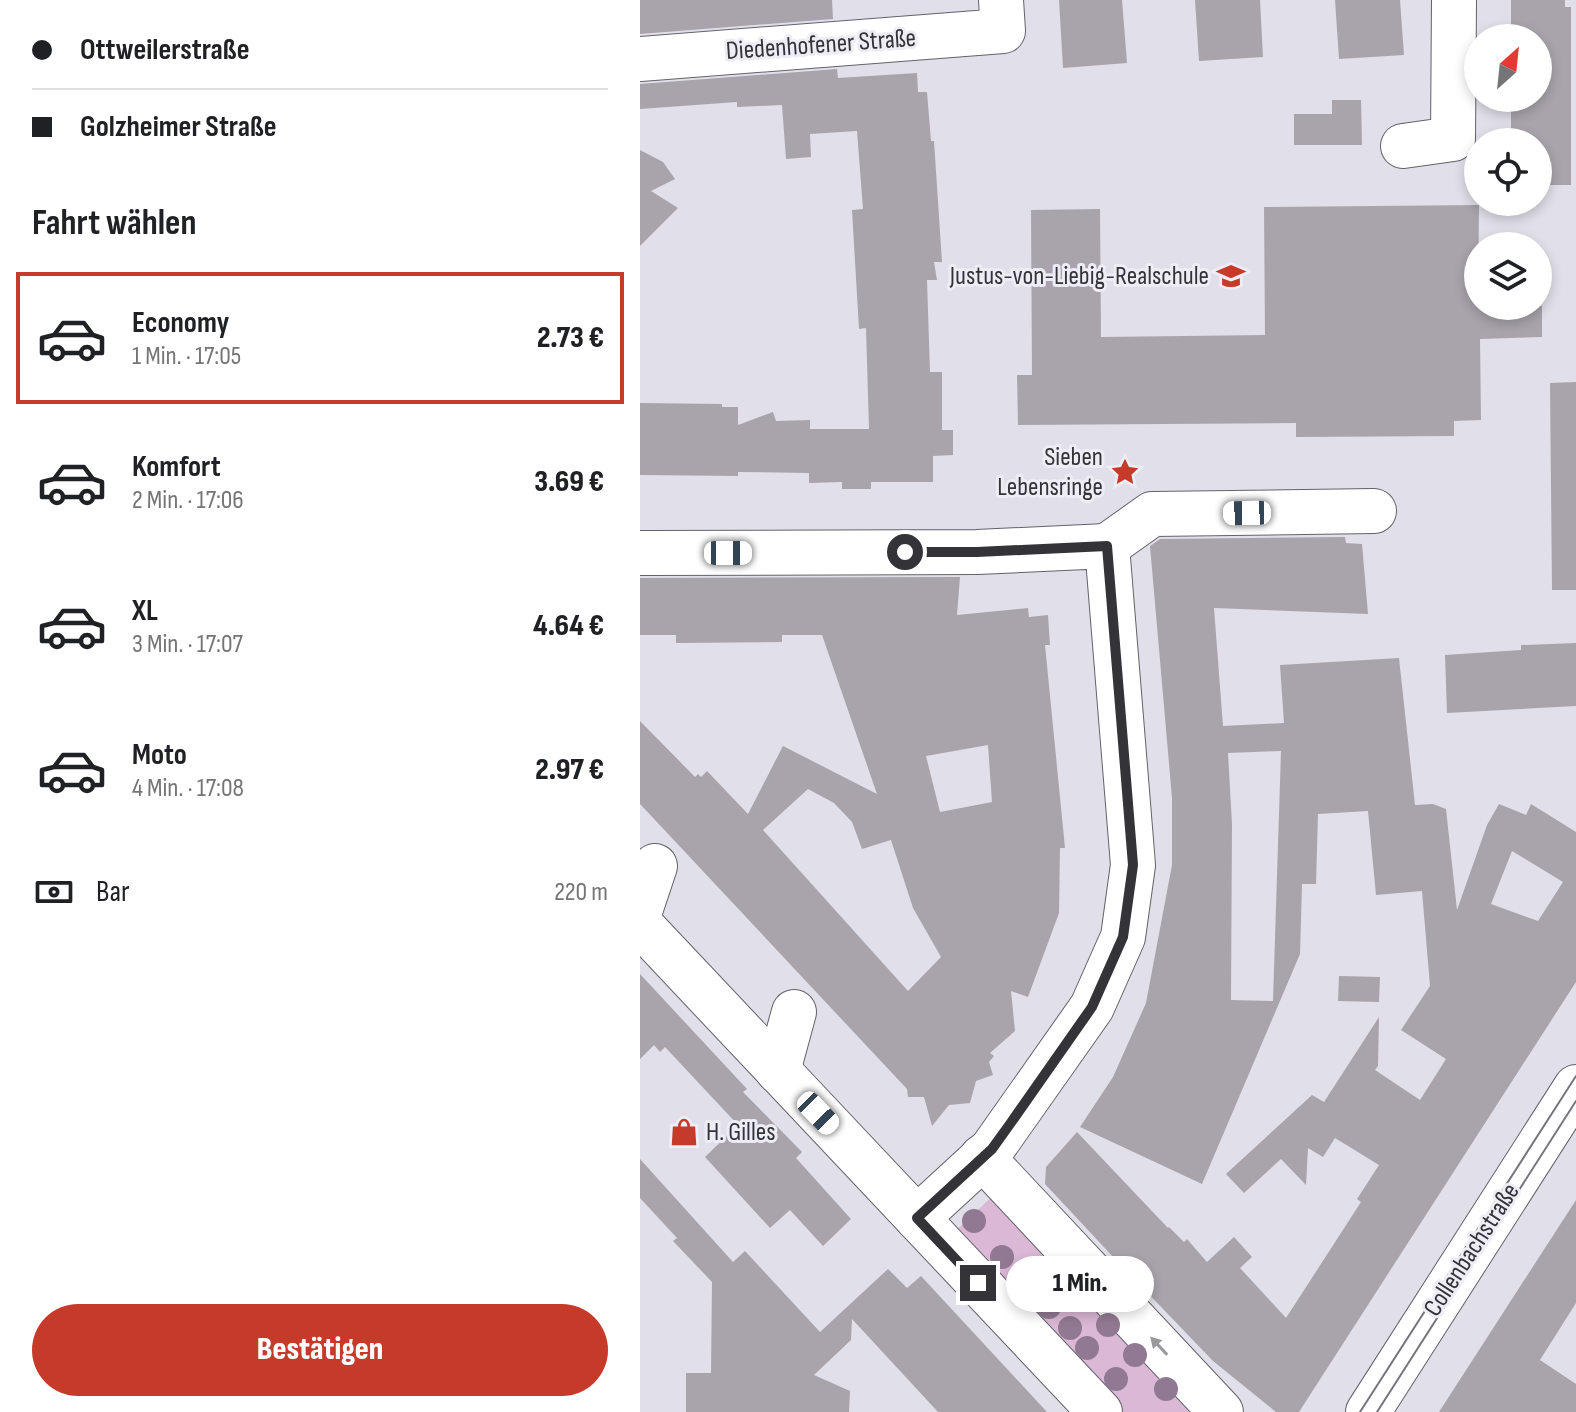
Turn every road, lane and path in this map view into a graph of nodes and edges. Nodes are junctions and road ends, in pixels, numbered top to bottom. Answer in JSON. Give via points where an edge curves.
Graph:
{"nodes":[{"id":1,"x":1454,"y":0,"type":"edge"},
{"id":2,"x":1002,"y":15,"type":"edge"},
{"id":3,"x":640,"y":59,"type":"edge"},
{"id":4,"x":1403,"y":146,"type":"dead end"},
{"id":5,"x":1374,"y":511,"type":"dead end"},
{"id":6,"x":1107,"y":546,"type":"junction"},
{"id":7,"x":640,"y":553,"type":"edge"},
{"id":8,"x":655,"y":866,"type":"dead end"},
{"id":9,"x":640,"y":911,"type":"edge"},
{"id":10,"x":640,"y":924,"type":"edge"},
{"id":11,"x":794,"y":1012,"type":"dead end"},
{"id":12,"x":778,"y":1071,"type":"junction"},
{"id":13,"x":1576,"y":1087,"type":"edge"},
{"id":14,"x":982,"y":1157,"type":"junction"},
{"id":15,"x":917,"y":1218,"type":"junction"},
{"id":16,"x":1100,"y":1412,"type":"edge"},
{"id":17,"x":1221,"y":1412,"type":"edge"},
{"id":18,"x":1368,"y":1412,"type":"edge"}],
"edges":[{"from":1,"to":4,"type":"street","via":[[1453,139]]},
{"from":2,"to":3,"type":"street","name":"Diedenhofener Straße"},
{"from":5,"to":6,"type":"street","via":[[1152,514]]},
{"from":6,"to":7,"type":"street","via":[[977,552]]},
{"from":6,"to":14,"type":"street","via":[[1133,865],[1123,937],[1092,1007]]},
{"from":8,"to":9,"type":"street"},
{"from":10,"to":12,"type":"street"},
{"from":11,"to":12,"type":"street"},
{"from":12,"to":15,"type":"street"},
{"from":13,"to":18,"type":"street","name":"Collenbachstraße"},
{"from":14,"to":15,"type":"street"},
{"from":17,"to":14,"type":"street","one_way":true},
{"from":15,"to":16,"type":"street"}]}
